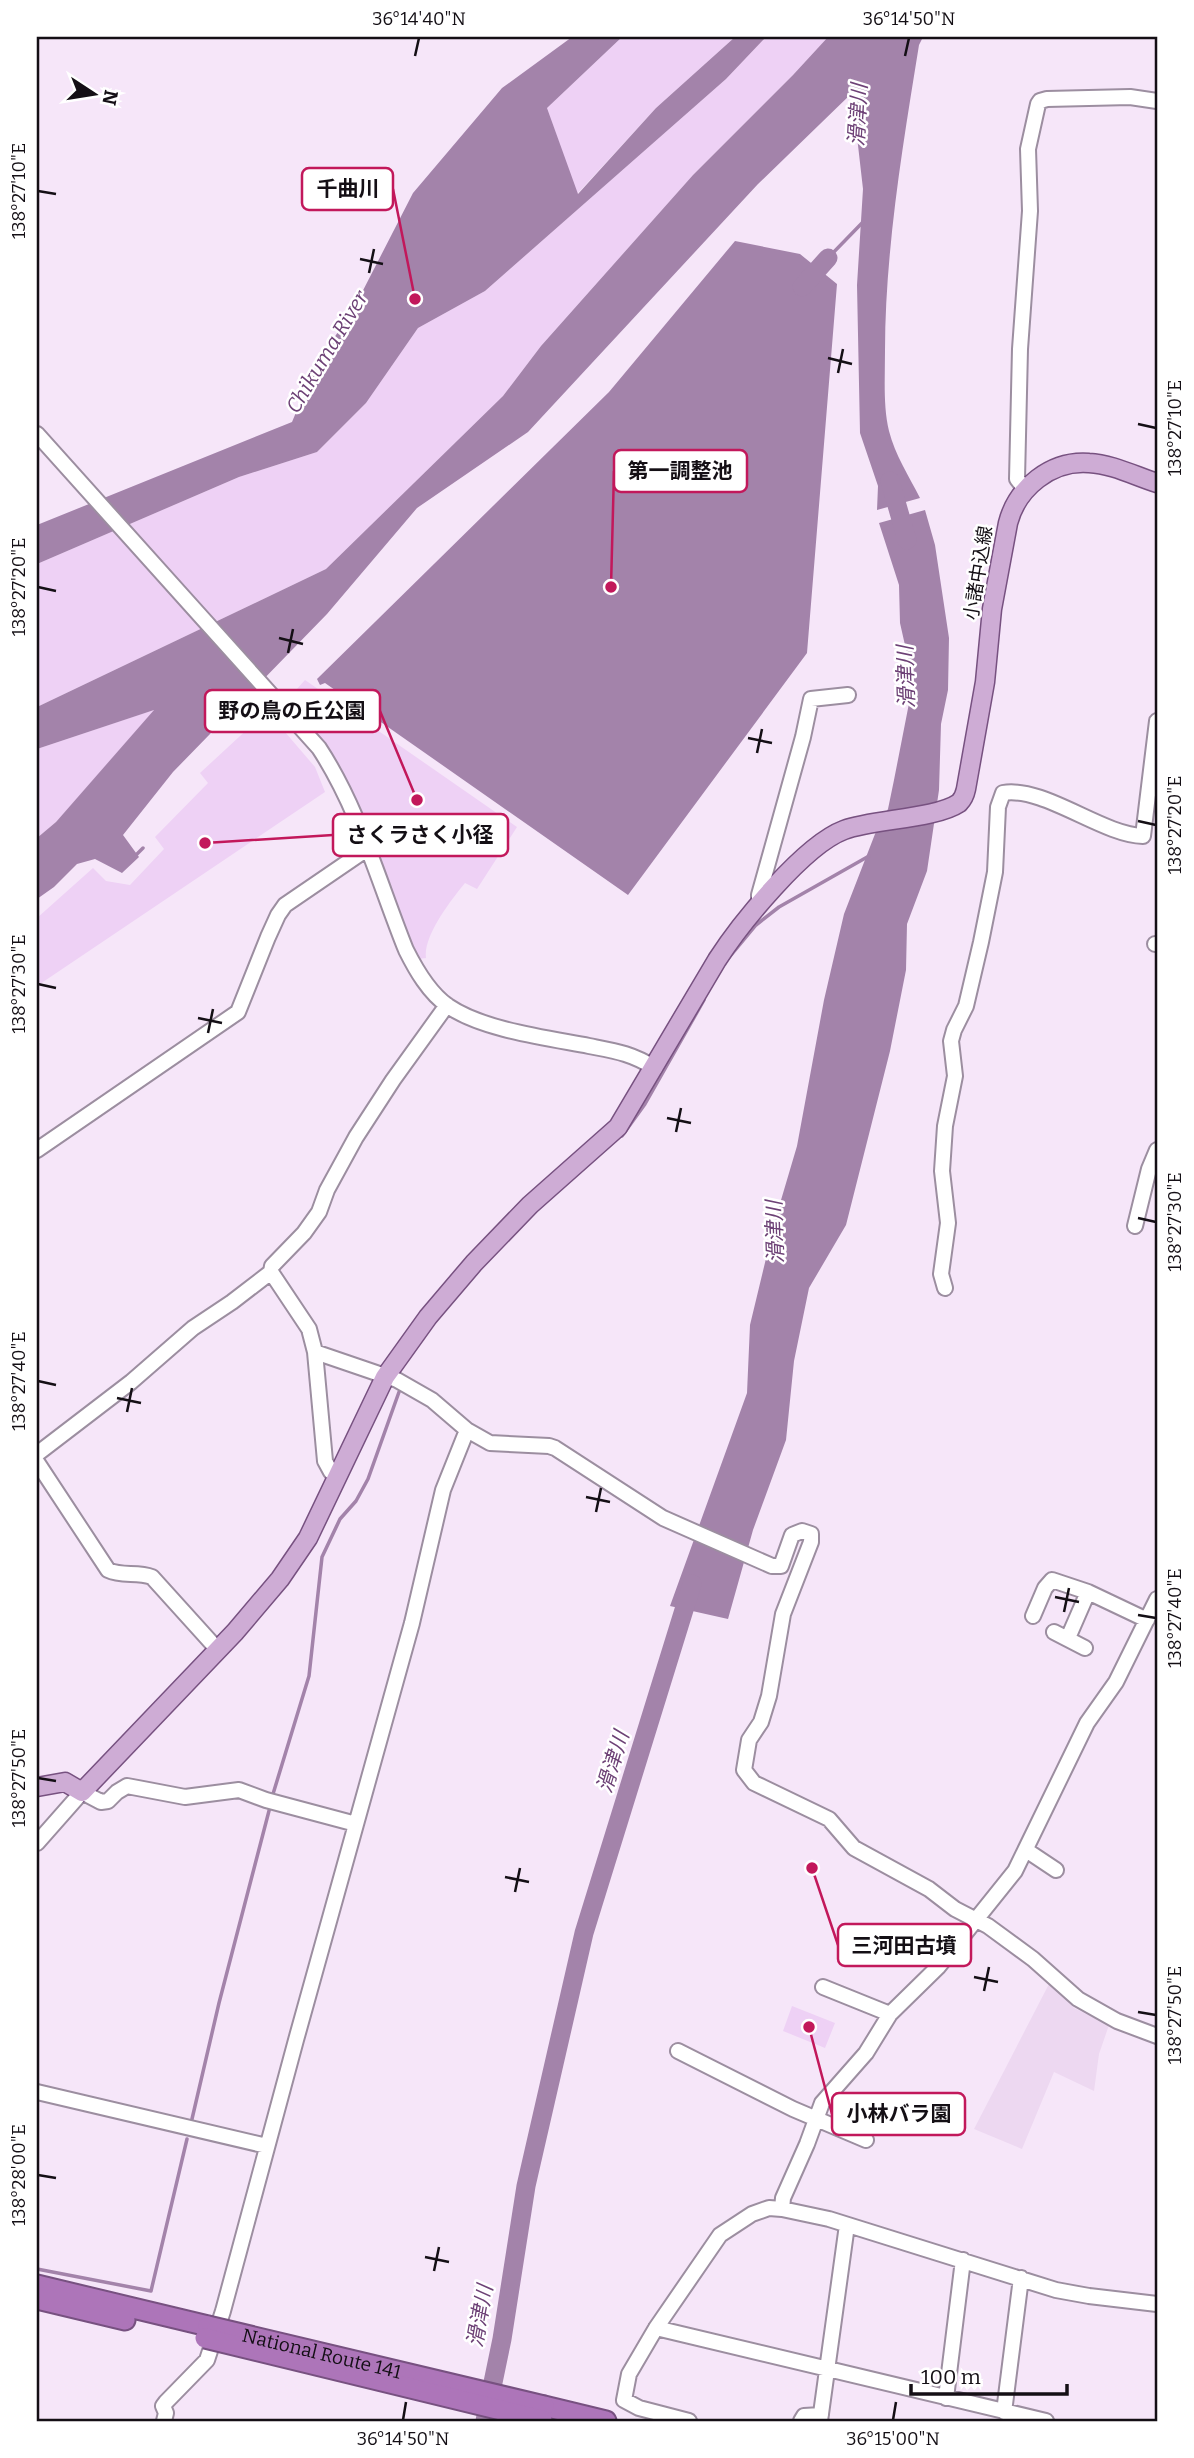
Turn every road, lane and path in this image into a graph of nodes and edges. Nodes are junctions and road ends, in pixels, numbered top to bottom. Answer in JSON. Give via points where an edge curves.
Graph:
{"nodes":[{"id":1,"x":1157,"y":101,"type":"edge"},
{"id":2,"x":37,"y":434,"type":"edge"},
{"id":3,"x":1157,"y":483,"type":"edge"},
{"id":4,"x":1025,"y":489,"type":"junction"},
{"id":5,"x":848,"y":695,"type":"dead end"},
{"id":6,"x":1157,"y":721,"type":"edge"},
{"id":7,"x":1143,"y":835,"type":"junction"},
{"id":8,"x":1157,"y":842,"type":"edge"},
{"id":9,"x":367,"y":849,"type":"junction"},
{"id":10,"x":759,"y":905,"type":"junction"},
{"id":11,"x":447,"y":1005,"type":"junction"},
{"id":12,"x":655,"y":1068,"type":"junction"},
{"id":13,"x":37,"y":1150,"type":"edge"},
{"id":14,"x":1157,"y":1150,"type":"edge"},
{"id":15,"x":1135,"y":1226,"type":"dead end"},
{"id":16,"x":271,"y":1272,"type":"junction"},
{"id":17,"x":945,"y":1288,"type":"dead end"},
{"id":18,"x":315,"y":1352,"type":"junction"},
{"id":19,"x":385,"y":1377,"type":"junction"},
{"id":20,"x":467,"y":1430,"type":"junction"},
{"id":21,"x":37,"y":1454,"type":"edge"},
{"id":22,"x":37,"y":1462,"type":"edge"},
{"id":23,"x":338,"y":1475,"type":"junction"},
{"id":24,"x":1088,"y":1592,"type":"junction"},
{"id":25,"x":1157,"y":1599,"type":"edge"},
{"id":26,"x":1033,"y":1616,"type":"dead end"},
{"id":27,"x":1147,"y":1620,"type":"junction"},
{"id":28,"x":1085,"y":1648,"type":"dead end"},
{"id":29,"x":218,"y":1650,"type":"junction"},
{"id":30,"x":37,"y":1787,"type":"edge"},
{"id":31,"x":82,"y":1792,"type":"junction"},
{"id":32,"x":356,"y":1824,"type":"junction"},
{"id":33,"x":37,"y":1843,"type":"edge"},
{"id":34,"x":1026,"y":1850,"type":"junction"},
{"id":35,"x":1056,"y":1870,"type":"dead end"},
{"id":36,"x":976,"y":1921,"type":"junction"},
{"id":37,"x":823,"y":1987,"type":"dead end"},
{"id":38,"x":890,"y":2014,"type":"junction"},
{"id":39,"x":1157,"y":2036,"type":"edge"},
{"id":40,"x":678,"y":2051,"type":"dead end"},
{"id":41,"x":37,"y":2092,"type":"edge"},
{"id":42,"x":814,"y":2119,"type":"junction"},
{"id":43,"x":866,"y":2140,"type":"dead end"},
{"id":44,"x":267,"y":2146,"type":"junction"},
{"id":45,"x":782,"y":2208,"type":"junction"},
{"id":46,"x":847,"y":2225,"type":"junction"},
{"id":47,"x":963,"y":2260,"type":"junction"},
{"id":48,"x":1021,"y":2278,"type":"junction"},
{"id":49,"x":37,"y":2285,"type":"edge"},
{"id":50,"x":37,"y":2299,"type":"edge"},
{"id":51,"x":1157,"y":2304,"type":"edge"},
{"id":52,"x":656,"y":2328,"type":"junction"},
{"id":53,"x":206,"y":2332,"type":"junction"},
{"id":54,"x":826,"y":2370,"type":"junction"},
{"id":55,"x":946,"y":2398,"type":"junction"},
{"id":56,"x":1004,"y":2412,"type":"junction"},
{"id":57,"x":545,"y":2416,"type":"edge"},
{"id":58,"x":820,"y":2418,"type":"edge"},
{"id":59,"x":164,"y":2421,"type":"edge"},
{"id":60,"x":606,"y":2421,"type":"edge"},
{"id":61,"x":689,"y":2421,"type":"edge"},
{"id":62,"x":801,"y":2421,"type":"edge"},
{"id":63,"x":1046,"y":2421,"type":"edge"}],
"edges":[{"from":1,"to":4,"type":"street","via":[[1130,97],[1047,99],[1038,104],[1028,149],[1030,211],[1020,349],[1017,479]]},
{"from":2,"to":9,"type":"street","via":[[308,734],[330,765]]},
{"from":3,"to":4,"type":"main road","name":"小諸中込線","via":[[1104,465],[1077,463],[1054,470]]},
{"from":4,"to":10,"type":"main road","name":"小諸中込線","via":[[1008,523],[962,799],[936,811],[843,830],[817,847]]},
{"from":5,"to":10,"type":"street","via":[[811,699]]},
{"from":6,"to":7,"type":"street"},
{"from":7,"to":8,"type":"street"},
{"from":7,"to":17,"type":"street","via":[[1133,836],[1022,794],[1003,793],[997,815],[995,872],[981,942],[966,1006],[951,1041],[955,1076],[942,1171],[948,1223],[941,1275]]},
{"from":9,"to":11,"type":"street","via":[[414,965]]},
{"from":9,"to":13,"type":"street","via":[[285,905],[238,1012]]},
{"from":10,"to":12,"type":"main road","via":[[732,936]]},
{"from":11,"to":12,"type":"street","via":[[493,1026],[617,1050]]},
{"from":11,"to":16,"type":"street","via":[[356,1137],[318,1212]]},
{"from":12,"to":19,"type":"main road","via":[[618,1127],[530,1205],[474,1263]]},
{"from":14,"to":15,"type":"street"},
{"from":16,"to":18,"type":"street","via":[[309,1329]]},
{"from":16,"to":21,"type":"street","via":[[193,1328]]},
{"from":18,"to":19,"type":"street"},
{"from":18,"to":23,"type":"street","via":[[325,1461]]},
{"from":19,"to":20,"type":"street","via":[[432,1400]]},
{"from":19,"to":23,"type":"main road"},
{"from":20,"to":32,"type":"street","via":[[443,1490],[412,1623]]},
{"from":20,"to":36,"type":"street","via":[[491,1443],[555,1448],[663,1518],[772,1566],[781,1566],[792,1535],[811,1534],[783,1614],[761,1723],[749,1740],[746,1776],[828,1819],[854,1848]]},
{"from":22,"to":29,"type":"street","via":[[108,1570],[152,1577]]},
{"from":23,"to":29,"type":"main road","via":[[296,1557]]},
{"from":24,"to":26,"type":"street","via":[[1052,1580]]},
{"from":24,"to":27,"type":"street"},
{"from":24,"to":28,"type":"street","via":[[1061,1635]]},
{"from":25,"to":27,"type":"street"},
{"from":27,"to":34,"type":"street","via":[[1116,1682],[1087,1723]]},
{"from":29,"to":31,"type":"main road"},
{"from":30,"to":31,"type":"main road","via":[[65,1782]]},
{"from":31,"to":32,"type":"street","via":[[101,1802],[127,1786],[185,1797],[239,1790]]},
{"from":31,"to":33,"type":"street"},
{"from":32,"to":44,"type":"street"},
{"from":34,"to":35,"type":"street"},
{"from":34,"to":36,"type":"street"},
{"from":36,"to":38,"type":"street"},
{"from":36,"to":39,"type":"street","via":[[1033,1959],[1078,1999]]},
{"from":37,"to":38,"type":"street"},
{"from":38,"to":42,"type":"street"},
{"from":40,"to":42,"type":"street"},
{"from":41,"to":44,"type":"street"},
{"from":42,"to":43,"type":"street"},
{"from":42,"to":45,"type":"street"},
{"from":44,"to":59,"type":"street","via":[[207,2360],[163,2406]]},
{"from":45,"to":46,"type":"street"},
{"from":45,"to":52,"type":"street","via":[[752,2214],[720,2235]]},
{"from":46,"to":47,"type":"street"},
{"from":46,"to":54,"type":"street"},
{"from":47,"to":48,"type":"street"},
{"from":47,"to":55,"type":"street"},
{"from":48,"to":51,"type":"street","via":[[1089,2297]]},
{"from":48,"to":56,"type":"street"},
{"from":49,"to":53,"type":"highway","name":"National Route 141"},
{"from":50,"to":53,"type":"highway","name":"National Route 141"},
{"from":52,"to":54,"type":"street"},
{"from":52,"to":61,"type":"street","via":[[629,2374],[624,2400]]},
{"from":53,"to":57,"type":"highway","name":"National Route 141","bridge":true},
{"from":54,"to":55,"type":"street"},
{"from":54,"to":58,"type":"street"},
{"from":55,"to":56,"type":"street"},
{"from":56,"to":63,"type":"street"},
{"from":57,"to":60,"type":"highway","name":"National Route 141"},
{"from":58,"to":62,"type":"street","via":[[803,2416]]}]}
